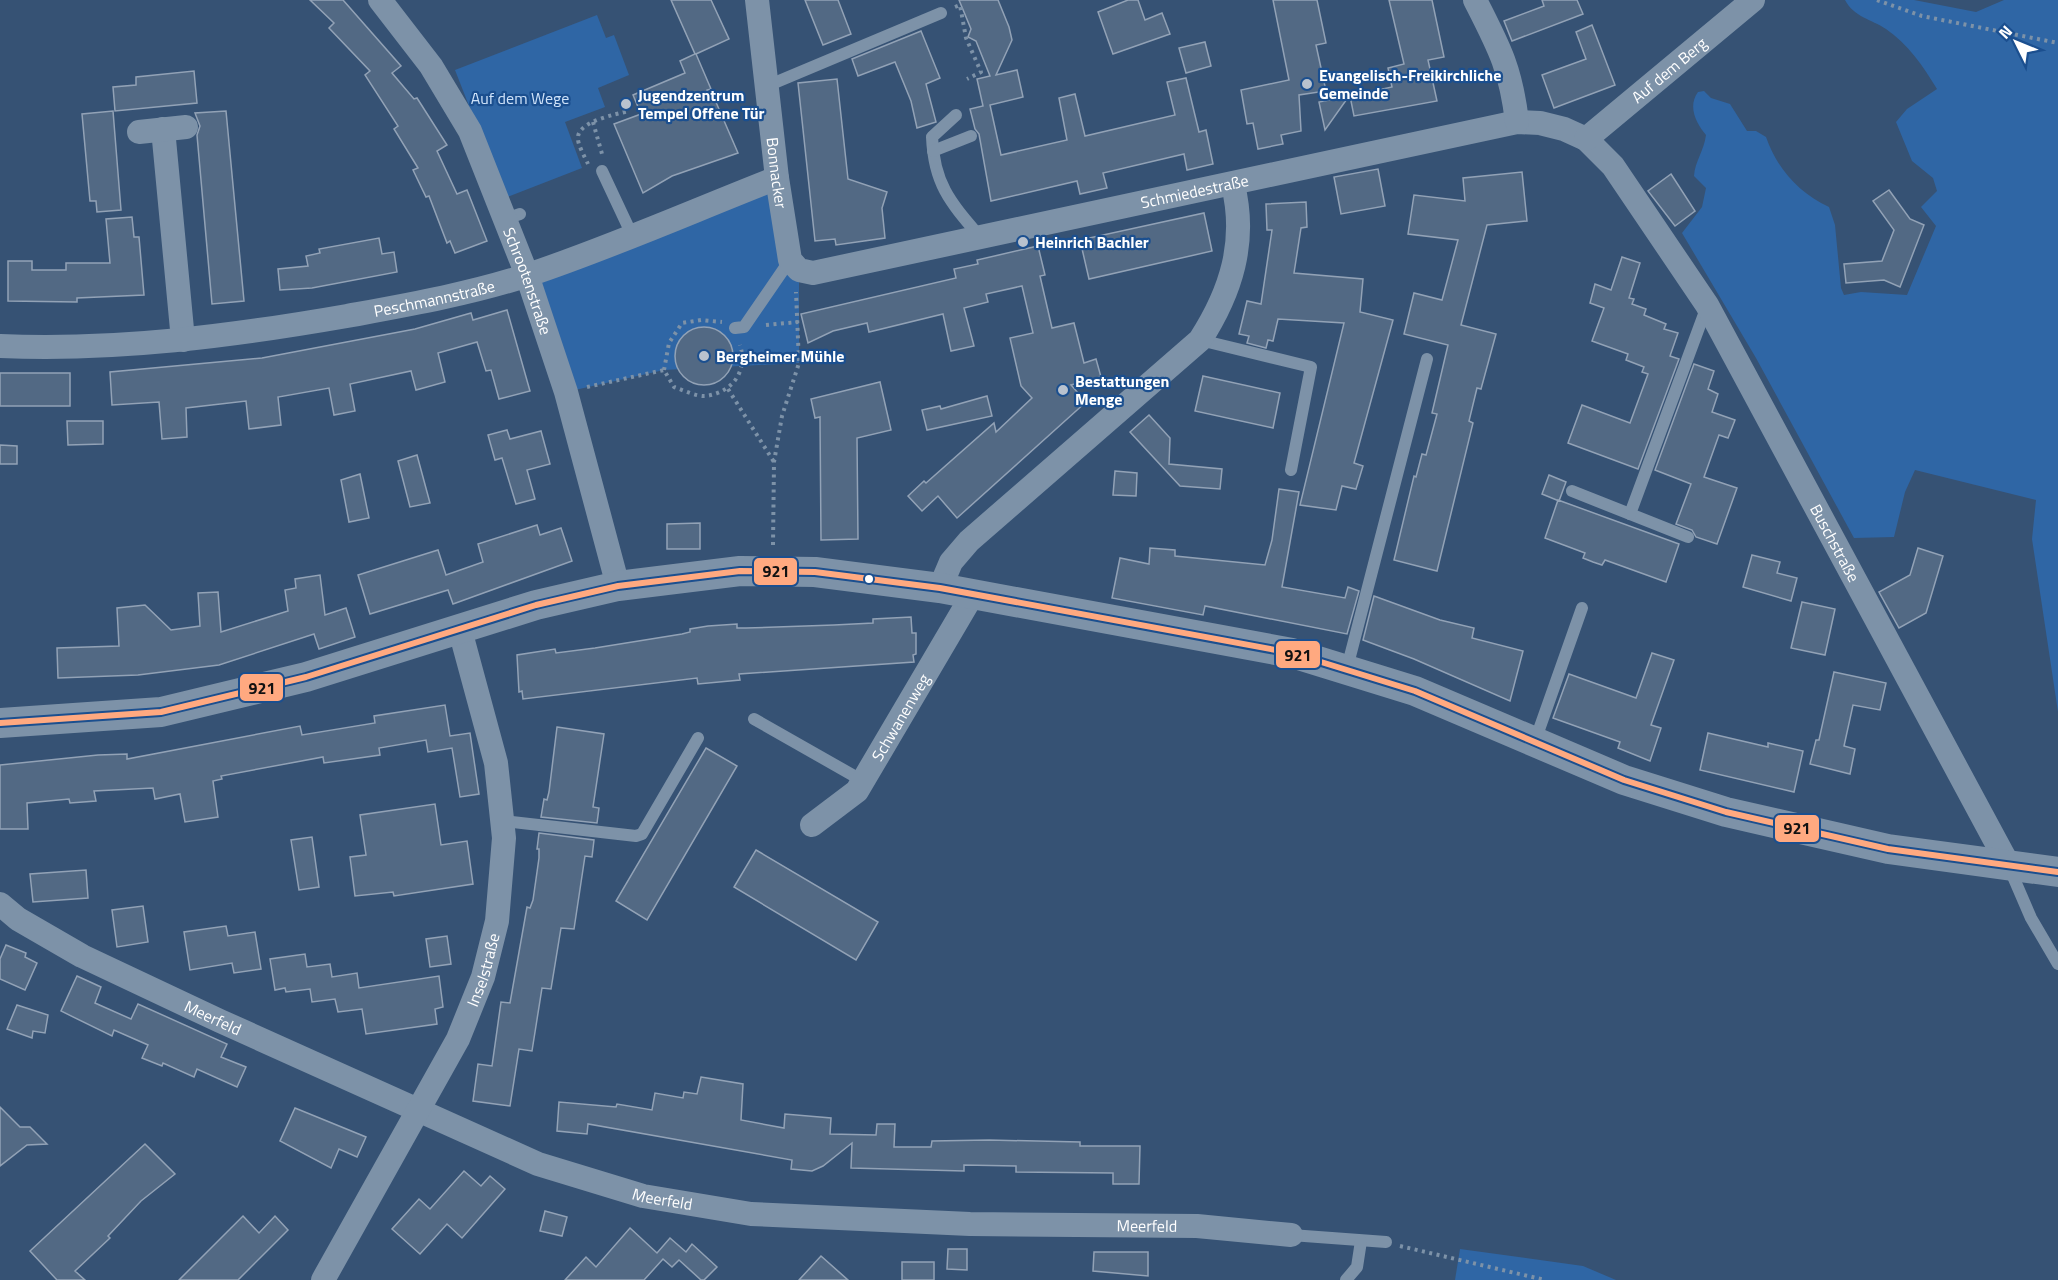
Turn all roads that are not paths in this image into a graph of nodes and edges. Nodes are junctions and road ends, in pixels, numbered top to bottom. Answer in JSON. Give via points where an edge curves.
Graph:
{"nodes":[{"id":1,"x":380,"y":0,"type":"edge"},
{"id":2,"x":758,"y":0,"type":"edge"},
{"id":3,"x":1474,"y":0,"type":"edge"},
{"id":4,"x":1753,"y":0,"type":"edge"},
{"id":5,"x":940,"y":13,"type":"road end"},
{"id":6,"x":767,"y":86,"type":"junction"},
{"id":7,"x":956,"y":115,"type":"dead end"},
{"id":8,"x":1517,"y":122,"type":"junction"},
{"id":9,"x":139,"y":132,"type":"dead end"},
{"id":10,"x":971,"y":136,"type":"dead end"},
{"id":11,"x":1586,"y":139,"type":"junction"},
{"id":12,"x":933,"y":151,"type":"junction"},
{"id":13,"x":602,"y":171,"type":"road end"},
{"id":14,"x":777,"y":178,"type":"junction"},
{"id":15,"x":1233,"y":185,"type":"junction"},
{"id":16,"x":632,"y":234,"type":"junction"},
{"id":17,"x":981,"y":238,"type":"junction"},
{"id":18,"x":795,"y":265,"type":"junction"},
{"id":19,"x":527,"y":275,"type":"junction"},
{"id":20,"x":1707,"y":305,"type":"junction"},
{"id":21,"x":740,"y":328,"type":"road end"},
{"id":22,"x":183,"y":340,"type":"junction"},
{"id":23,"x":1200,"y":340,"type":"junction"},
{"id":24,"x":0,"y":346,"type":"edge"},
{"id":25,"x":1427,"y":359,"type":"dead end"},
{"id":26,"x":1291,"y":470,"type":"dead end"},
{"id":27,"x":1572,"y":491,"type":"dead end"},
{"id":28,"x":1630,"y":514,"type":"junction"},
{"id":29,"x":1688,"y":537,"type":"dead end"},
{"id":30,"x":618,"y":586,"type":"junction"},
{"id":31,"x":940,"y":588,"type":"junction"},
{"id":32,"x":973,"y":594,"type":"junction"},
{"id":33,"x":1582,"y":608,"type":"dead end"},
{"id":34,"x":460,"y":630,"type":"junction"},
{"id":35,"x":1347,"y":668,"type":"junction"},
{"id":36,"x":754,"y":719,"type":"dead end"},
{"id":37,"x":0,"y":723,"type":"edge"},
{"id":38,"x":698,"y":738,"type":"dead end"},
{"id":39,"x":1535,"y":741,"type":"junction"},
{"id":40,"x":863,"y":781,"type":"junction"},
{"id":41,"x":502,"y":821,"type":"junction"},
{"id":42,"x":812,"y":825,"type":"dead end"},
{"id":43,"x":2009,"y":866,"type":"junction"},
{"id":44,"x":2058,"y":872,"type":"edge"},
{"id":45,"x":0,"y":904,"type":"edge"},
{"id":46,"x":2058,"y":964,"type":"edge"},
{"id":47,"x":419,"y":1110,"type":"junction"},
{"id":48,"x":1291,"y":1235,"type":"joint"},
{"id":49,"x":1361,"y":1240,"type":"junction"},
{"id":50,"x":1386,"y":1242,"type":"road end"},
{"id":51,"x":323,"y":1280,"type":"edge"},
{"id":52,"x":1346,"y":1280,"type":"edge"}],
"edges":[{"from":1,"to":19,"type":"street","name":"Schrootenstraße","via":[[431,66],[470,130],[513,216]]},
{"from":2,"to":6,"type":"street","name":"Bonnacker"},
{"from":3,"to":8,"type":"street","via":[[1501,50],[1513,83]]},
{"from":4,"to":11,"type":"street","name":"Auf dem Berg"},
{"from":5,"to":6,"type":"lane"},
{"from":6,"to":14,"type":"street","name":"Bonnacker"},
{"from":7,"to":12,"type":"lane","via":[[932,136]]},
{"from":8,"to":11,"type":"street","name":"Schmiedestraße","via":[[1540,123]]},
{"from":8,"to":15,"type":"street","name":"Schmiedestraße"},
{"from":9,"to":22,"type":"street","via":[[174,128]]},
{"from":10,"to":12,"type":"lane"},
{"from":11,"to":20,"type":"street","name":"Buschstraße","via":[[1613,166]]},
{"from":12,"to":17,"type":"lane","via":[[944,192]]},
{"from":13,"to":16,"type":"lane"},
{"from":14,"to":16,"type":"street","name":"Peschmannstraße"},
{"from":14,"to":18,"type":"street","name":"Bonnacker"},
{"from":15,"to":17,"type":"street","name":"Schmiedestraße"},
{"from":15,"to":23,"type":"street","via":[[1239,212],[1238,246],[1218,308]]},
{"from":16,"to":19,"type":"street","name":"Peschmannstraße"},
{"from":17,"to":18,"type":"street","name":"Schmiedestraße","via":[[813,273]]},
{"from":18,"to":21,"type":"lane"},
{"from":19,"to":22,"type":"street","name":"Peschmannstraße","via":[[417,304],[249,333]]},
{"from":19,"to":30,"type":"street","name":"Schrootenstraße","via":[[566,392]]},
{"from":20,"to":28,"type":"lane"},
{"from":20,"to":43,"type":"street","name":"Buschstraße"},
{"from":22,"to":24,"type":"street","name":"Peschmannstraße","via":[[54,348]]},
{"from":23,"to":26,"type":"lane","via":[[1311,367]]},
{"from":23,"to":31,"type":"street","via":[[969,541],[951,562]]},
{"from":25,"to":35,"type":"lane"},
{"from":27,"to":28,"type":"lane"},
{"from":28,"to":29,"type":"lane"},
{"from":30,"to":31,"type":"street","via":[[740,571],[815,572]]},
{"from":30,"to":34,"type":"street"},
{"from":31,"to":32,"type":"street"},
{"from":32,"to":35,"type":"street","via":[[1292,652]]},
{"from":32,"to":40,"type":"street","name":"Schwanenweg"},
{"from":33,"to":39,"type":"lane"},
{"from":34,"to":37,"type":"street","via":[[306,676],[161,712]]},
{"from":34,"to":41,"type":"street","name":"Inselstraße","via":[[496,763]]},
{"from":35,"to":39,"type":"street","via":[[1415,691]]},
{"from":36,"to":40,"type":"lane"},
{"from":38,"to":41,"type":"lane","via":[[642,834]]},
{"from":39,"to":43,"type":"street","via":[[1624,780],[1726,812],[1888,849]]},
{"from":40,"to":42,"type":"street","name":"Schwanenweg","via":[[857,791]]},
{"from":41,"to":47,"type":"street","name":"Inselstraße","via":[[497,921],[483,977],[458,1039]]},
{"from":43,"to":44,"type":"street"},
{"from":43,"to":46,"type":"lane","name":"Buschstraße","via":[[2031,918]]},
{"from":45,"to":47,"type":"street","name":"Meerfeld","via":[[18,919],[82,956]]},
{"from":47,"to":48,"type":"street","name":"Meerfeld","via":[[538,1164],[644,1196],[751,1214],[970,1224],[1197,1226]]},
{"from":47,"to":51,"type":"street","name":"Inselstraße"},
{"from":48,"to":49,"type":"lane","name":"Meerfeld"},
{"from":49,"to":50,"type":"lane","name":"Meerfeld"},
{"from":49,"to":52,"type":"lane","via":[[1357,1267]]}]}
